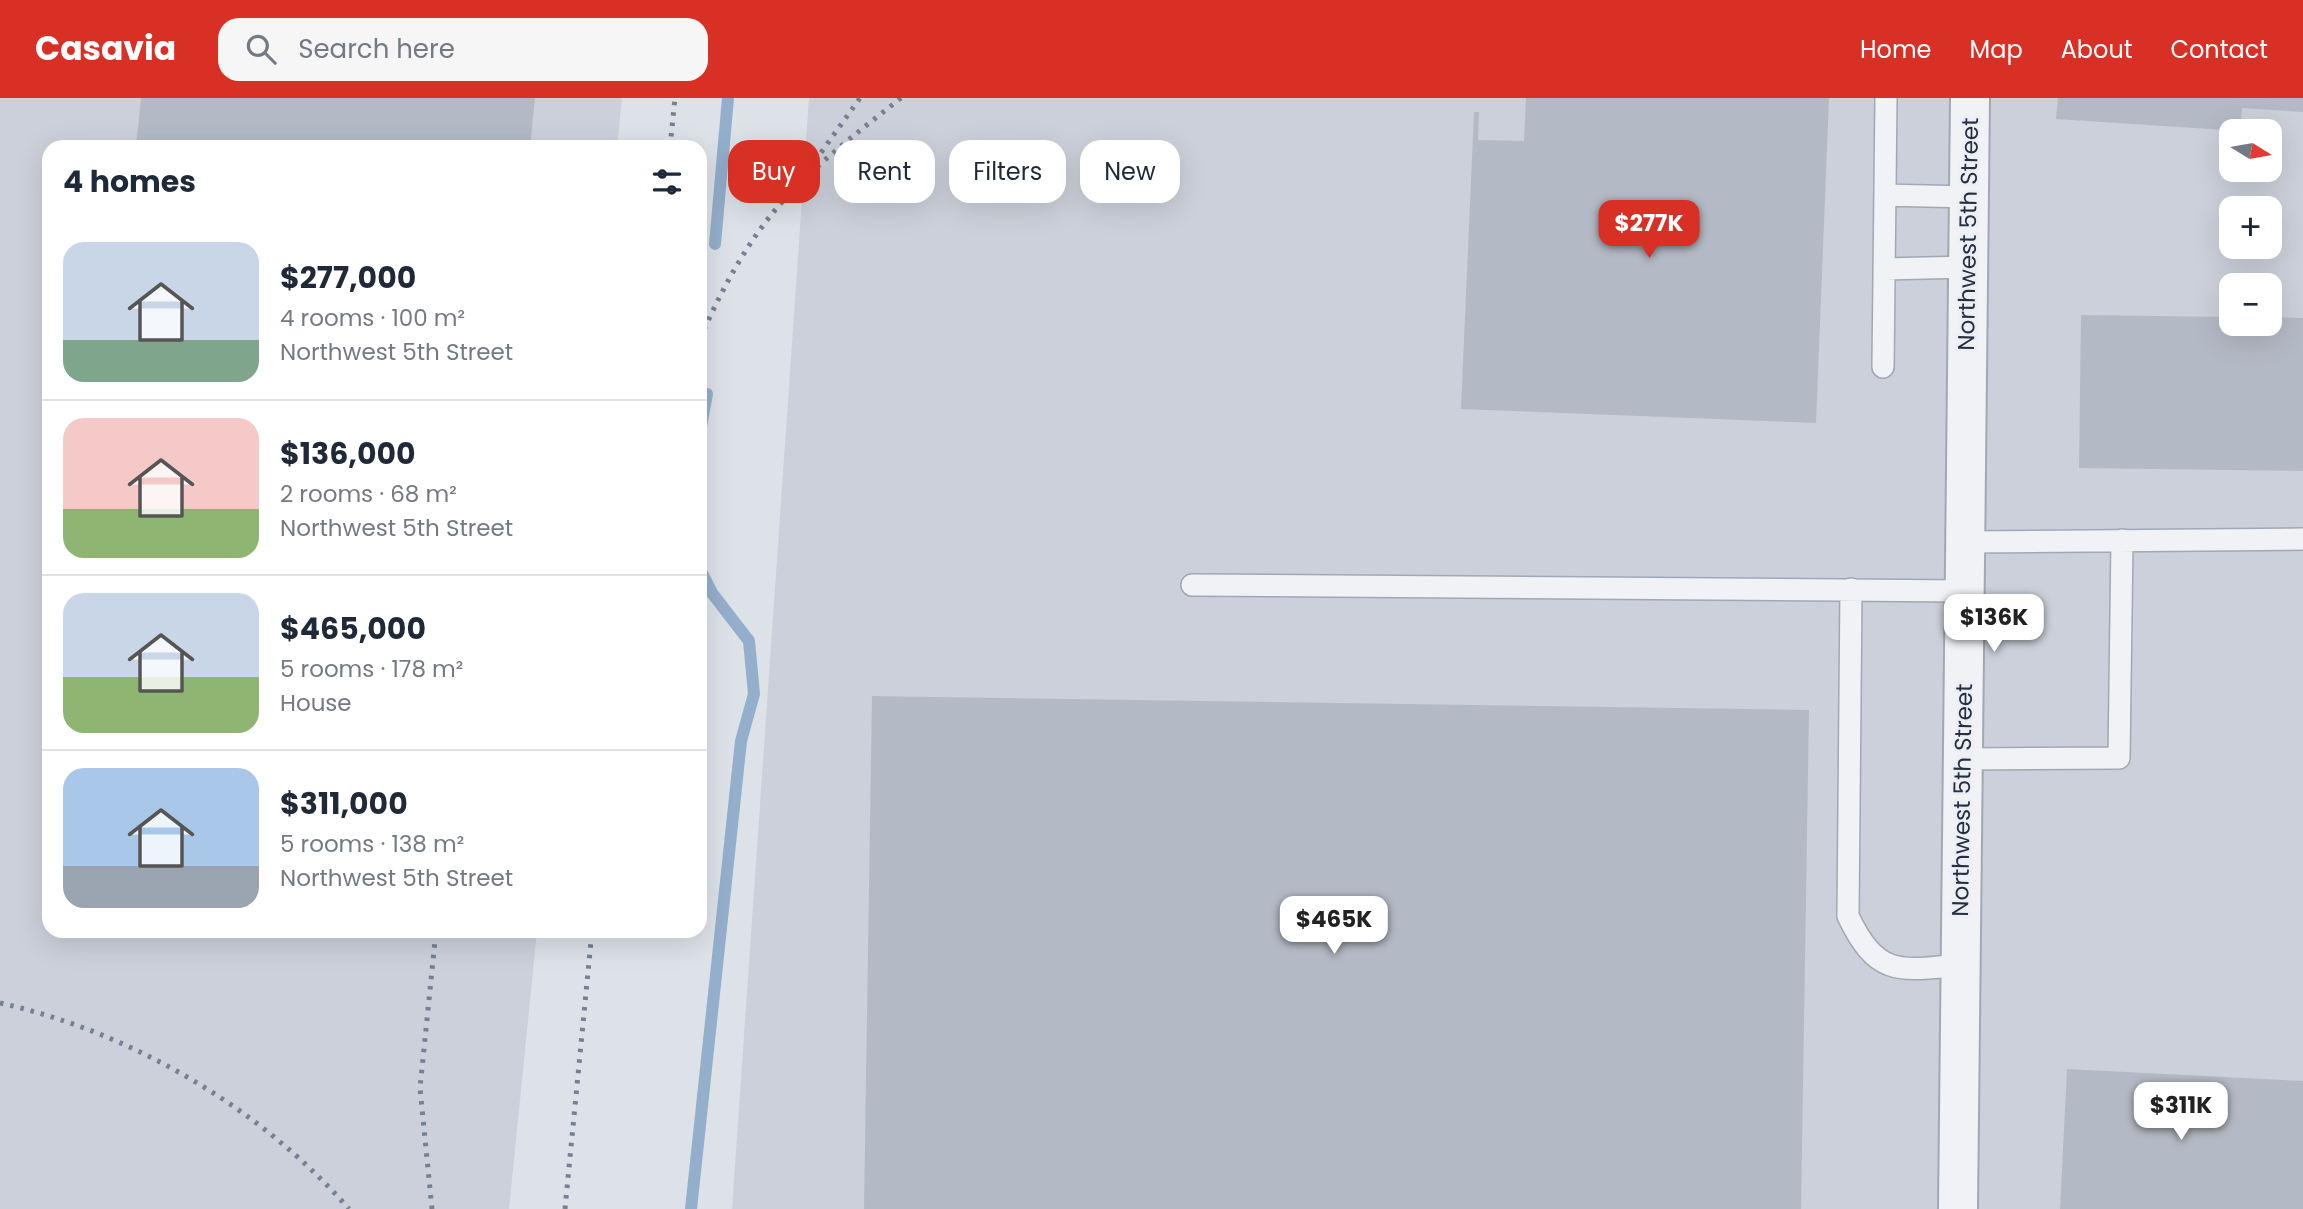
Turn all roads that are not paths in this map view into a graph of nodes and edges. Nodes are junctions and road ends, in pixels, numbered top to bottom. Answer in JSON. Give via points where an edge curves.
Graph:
{"nodes":[{"id":1,"x":1886,"y":98,"type":"edge"},
{"id":2,"x":1970,"y":98,"type":"edge"},
{"id":3,"x":1885,"y":195,"type":"junction"},
{"id":4,"x":1969,"y":197,"type":"junction"},
{"id":5,"x":1968,"y":267,"type":"junction"},
{"id":6,"x":1884,"y":270,"type":"junction"},
{"id":7,"x":1883,"y":367,"type":"dead end"},
{"id":8,"x":2303,"y":538,"type":"edge"},
{"id":9,"x":2122,"y":540,"type":"junction"},
{"id":10,"x":1965,"y":542,"type":"junction"},
{"id":11,"x":1192,"y":585,"type":"dead end"},
{"id":12,"x":1851,"y":590,"type":"junction"},
{"id":13,"x":1965,"y":591,"type":"junction"},
{"id":14,"x":1963,"y":759,"type":"junction"},
{"id":15,"x":1961,"y":965,"type":"junction"},
{"id":16,"x":1958,"y":1209,"type":"edge"}],
"edges":[{"from":1,"to":3,"type":"lane"},
{"from":2,"to":4,"type":"street","name":"Northwest 5th Street"},
{"from":3,"to":4,"type":"lane"},
{"from":3,"to":6,"type":"lane"},
{"from":4,"to":5,"type":"street","name":"Northwest 5th Street"},
{"from":5,"to":6,"type":"lane"},
{"from":5,"to":10,"type":"street","name":"Northwest 5th Street"},
{"from":6,"to":7,"type":"lane"},
{"from":8,"to":9,"type":"lane"},
{"from":9,"to":10,"type":"lane"},
{"from":9,"to":14,"type":"lane","via":[[2119,758]]},
{"from":10,"to":13,"type":"street","name":"Northwest 5th Street"},
{"from":11,"to":12,"type":"lane"},
{"from":12,"to":13,"type":"lane"},
{"from":12,"to":15,"type":"lane","via":[[1849,916],[1862,944],[1880,962],[1911,970]]},
{"from":13,"to":14,"type":"street","name":"Northwest 5th Street"},
{"from":14,"to":15,"type":"street","name":"Northwest 5th Street"},
{"from":15,"to":16,"type":"street","name":"Northwest 5th Street"}]}
